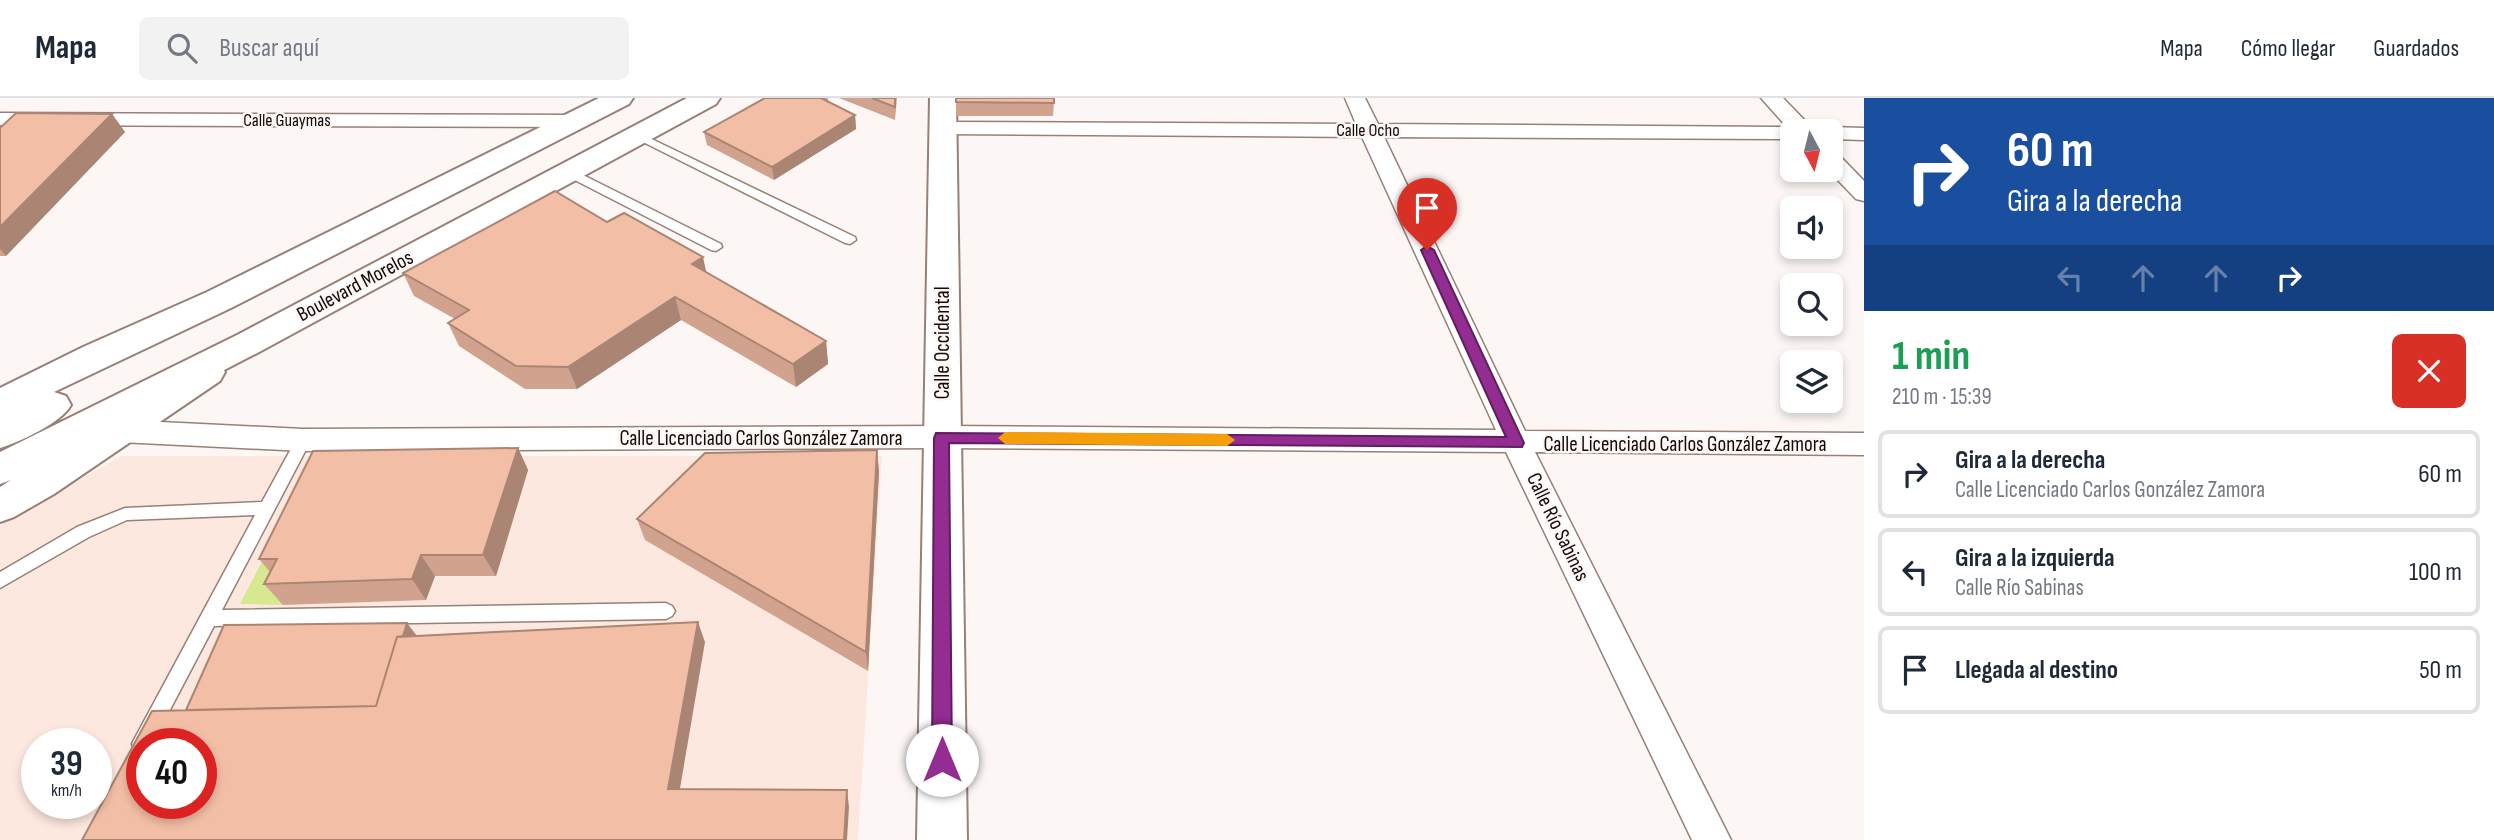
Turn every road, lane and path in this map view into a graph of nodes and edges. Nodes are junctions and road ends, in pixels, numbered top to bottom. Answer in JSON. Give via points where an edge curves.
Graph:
{"nodes":[{"id":1,"x":111,"y":98,"type":"edge"},
{"id":2,"x":620,"y":98,"type":"edge"},
{"id":3,"x":707,"y":98,"type":"edge"},
{"id":4,"x":1355,"y":98,"type":"edge"},
{"id":5,"x":1771,"y":98,"type":"edge"},
{"id":6,"x":944,"y":113,"type":"edge"},
{"id":7,"x":0,"y":119,"type":"edge"},
{"id":8,"x":1792,"y":119,"type":"edge"},
{"id":9,"x":90,"y":120,"type":"junction"},
{"id":10,"x":574,"y":121,"type":"junction"},
{"id":11,"x":1371,"y":130,"type":"junction"},
{"id":12,"x":1780,"y":133,"type":"edge"},
{"id":13,"x":1843,"y":133,"type":"edge"},
{"id":14,"x":1864,"y":134,"type":"edge"},
{"id":15,"x":637,"y":135,"type":"junction"},
{"id":16,"x":569,"y":172,"type":"junction"},
{"id":17,"x":1843,"y":172,"type":"edge"},
{"id":18,"x":1864,"y":194,"type":"edge"},
{"id":19,"x":850,"y":240,"type":"dead end"},
{"id":20,"x":716,"y":247,"type":"dead end"},
{"id":21,"x":219,"y":300,"type":"junction"},
{"id":22,"x":249,"y":343,"type":"junction"},
{"id":23,"x":0,"y":404,"type":"edge"},
{"id":24,"x":120,"y":431,"type":"junction"},
{"id":25,"x":0,"y":434,"type":"edge"},
{"id":26,"x":942,"y":438,"type":"junction"},
{"id":27,"x":303,"y":440,"type":"junction"},
{"id":28,"x":1516,"y":443,"type":"junction"},
{"id":29,"x":1864,"y":444,"type":"edge"},
{"id":30,"x":0,"y":469,"type":"edge"},
{"id":31,"x":0,"y":483,"type":"edge"},
{"id":32,"x":0,"y":506,"type":"edge"},
{"id":33,"x":265,"y":508,"type":"junction"},
{"id":34,"x":0,"y":581,"type":"edge"},
{"id":35,"x":666,"y":611,"type":"dead end"},
{"id":36,"x":208,"y":618,"type":"junction"},
{"id":37,"x":150,"y":728,"type":"edge"},
{"id":38,"x":943,"y":840,"type":"edge"},
{"id":39,"x":1712,"y":840,"type":"edge"}],
"edges":[{"from":1,"to":9,"type":"street"},
{"from":2,"to":10,"type":"main road"},
{"from":3,"to":15,"type":"main road","name":"Boulevard Morelos"},
{"from":4,"to":11,"type":"street","name":"Calle Río Sabinas"},
{"from":5,"to":8,"type":"street"},
{"from":6,"to":11,"type":"street","name":"Calle Ocho"},
{"from":6,"to":26,"type":"main road","name":"Calle Occidental"},
{"from":7,"to":9,"type":"street","name":"Calle Guaymas"},
{"from":9,"to":10,"type":"street","name":"Calle Guaymas"},
{"from":10,"to":21,"type":"main road"},
{"from":11,"to":12,"type":"street","name":"Calle Ocho"},
{"from":11,"to":28,"type":"street","name":"Calle Río Sabinas"},
{"from":13,"to":14,"type":"street"},
{"from":15,"to":16,"type":"main road","name":"Boulevard Morelos"},
{"from":15,"to":19,"type":"lane"},
{"from":16,"to":20,"type":"lane"},
{"from":16,"to":22,"type":"main road","name":"Boulevard Morelos"},
{"from":17,"to":18,"type":"street"},
{"from":21,"to":23,"type":"main road"},
{"from":21,"to":25,"type":"main road","via":[[147,355]]},
{"from":22,"to":24,"type":"main road"},
{"from":22,"to":30,"type":"main road","name":"Boulevard Morelos"},
{"from":24,"to":27,"type":"street","name":"Calle Licenciado Carlos González Zamora"},
{"from":24,"to":31,"type":"main road"},
{"from":24,"to":32,"type":"main road"},
{"from":26,"to":27,"type":"street","name":"Calle Licenciado Carlos González Zamora"},
{"from":26,"to":28,"type":"street","name":"Calle Licenciado Carlos González Zamora"},
{"from":26,"to":38,"type":"main road","name":"Calle Occidental"},
{"from":27,"to":33,"type":"lane"},
{"from":28,"to":29,"type":"street","name":"Calle Licenciado Carlos González Zamora"},
{"from":28,"to":39,"type":"street","name":"Calle Río Sabinas"},
{"from":33,"to":34,"type":"lane","via":[[125,514],[83,532]]},
{"from":33,"to":36,"type":"lane"},
{"from":35,"to":36,"type":"lane"},
{"from":36,"to":37,"type":"lane"}]}
